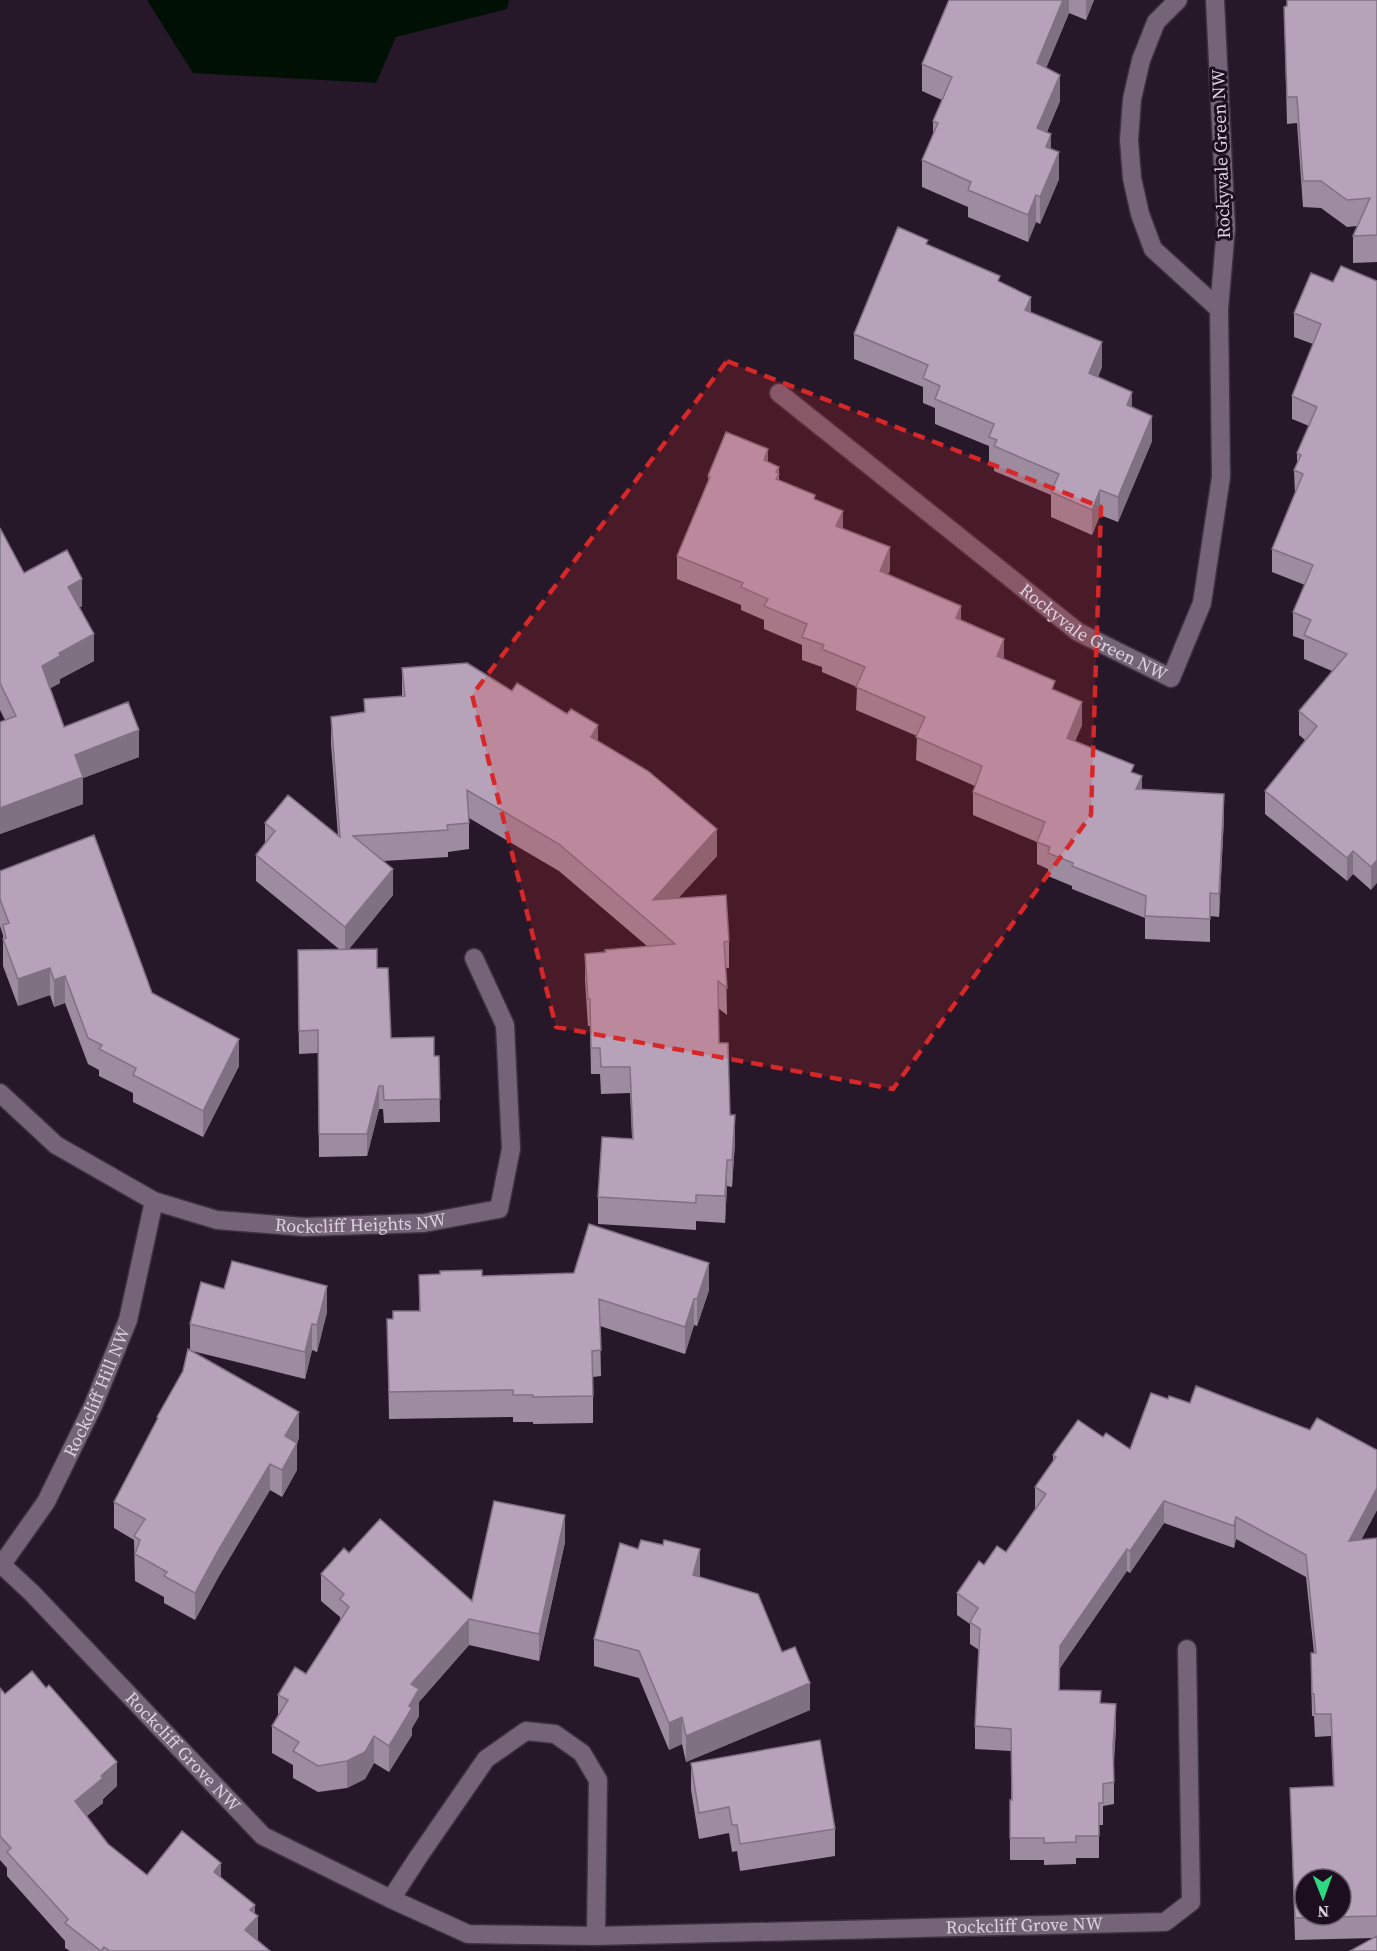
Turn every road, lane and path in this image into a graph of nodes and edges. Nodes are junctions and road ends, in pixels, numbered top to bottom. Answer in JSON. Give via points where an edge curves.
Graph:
{"nodes":[{"id":1,"x":1178,"y":0,"type":"edge"},
{"id":2,"x":1215,"y":0,"type":"edge"},
{"id":3,"x":1219,"y":309,"type":"junction"},
{"id":4,"x":779,"y":393,"type":"dead end"},
{"id":5,"x":474,"y":958,"type":"dead end"},
{"id":6,"x":0,"y":1093,"type":"edge"},
{"id":7,"x":154,"y":1201,"type":"junction"},
{"id":8,"x":1,"y":1566,"type":"edge"},
{"id":9,"x":1187,"y":1649,"type":"dead end"},
{"id":10,"x":391,"y":1899,"type":"junction"},
{"id":11,"x":596,"y":1936,"type":"junction"}],
"edges":[{"from":1,"to":3,"type":"street","via":[[1156,22],[1142,60],[1132,99],[1132,178],[1153,249]]},
{"from":2,"to":3,"type":"street","name":"Rockyvale Green NW","via":[[1226,228]]},
{"from":3,"to":4,"type":"street","name":"Rockyvale Green NW","via":[[1221,477],[1202,603],[1171,678],[1078,633]]},
{"from":5,"to":7,"type":"street","name":"Rockcliff Heights NW","via":[[505,1024],[511,1149],[499,1209],[424,1223],[304,1227],[217,1220]]},
{"from":6,"to":7,"type":"street","name":"Rockcliff Heights NW","via":[[56,1144]]},
{"from":7,"to":8,"type":"street","name":"Rockcliff Hill NW","via":[[128,1320],[97,1395],[46,1502]]},
{"from":8,"to":10,"type":"street","name":"Rockcliff Grove NW","via":[[32,1593],[263,1836]]},
{"from":9,"to":11,"type":"street","name":"Rockcliff Grove NW","via":[[1191,1902],[1165,1922]]},
{"from":10,"to":11,"type":"street","name":"Rockcliff Grove NW","via":[[468,1934]]},
{"from":10,"to":11,"type":"street","via":[[486,1759],[526,1731],[555,1734],[582,1753],[598,1780]]}]}
